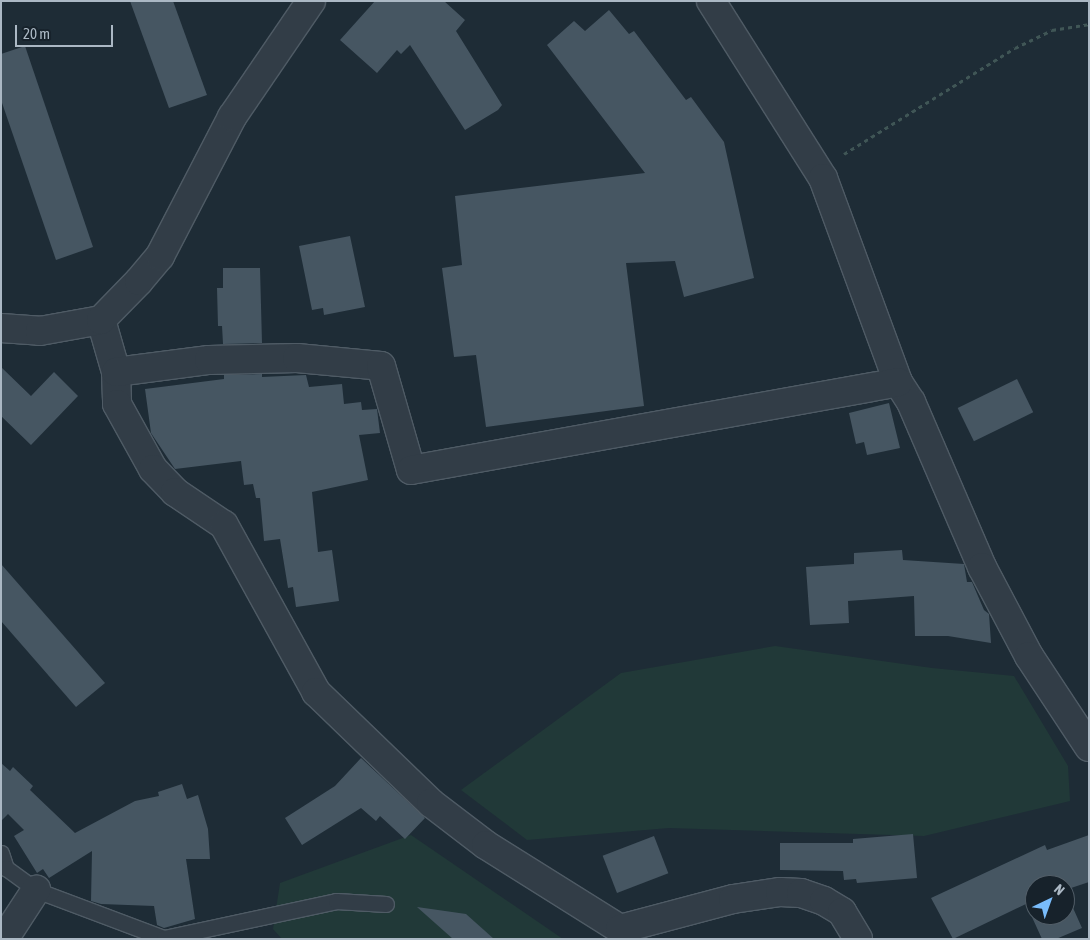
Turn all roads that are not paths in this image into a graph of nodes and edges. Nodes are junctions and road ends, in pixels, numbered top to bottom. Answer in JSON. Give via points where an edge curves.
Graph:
{"nodes":[{"id":1,"x":311,"y":1,"type":"edge"},
{"id":2,"x":711,"y":1,"type":"edge"},
{"id":3,"x":101,"y":320,"type":"junction"},
{"id":4,"x":1,"y":328,"type":"edge"},
{"id":5,"x":116,"y":372,"type":"junction"},
{"id":6,"x":898,"y":382,"type":"junction"},
{"id":7,"x":1089,"y":747,"type":"edge"},
{"id":8,"x":1,"y":853,"type":"edge"},
{"id":9,"x":36,"y":890,"type":"junction"},
{"id":10,"x":386,"y":904,"type":"dead end"},
{"id":11,"x":620,"y":934,"type":"edge"},
{"id":12,"x":164,"y":938,"type":"edge"},
{"id":13,"x":4,"y":939,"type":"edge"},
{"id":14,"x":858,"y":939,"type":"edge"}],
"edges":[{"from":1,"to":3,"type":"street","via":[[232,117],[160,256]]},
{"from":2,"to":6,"type":"street","via":[[818,170]]},
{"from":3,"to":4,"type":"street","via":[[40,331]]},
{"from":3,"to":5,"type":"street"},
{"from":5,"to":6,"type":"street","via":[[209,360],[297,358],[381,366],[411,470]]},
{"from":5,"to":11,"type":"street","via":[[117,404],[153,469],[175,492],[224,525],[316,692],[431,803],[486,845]]},
{"from":6,"to":7,"type":"street","via":[[911,402],[982,567],[1028,656]]},
{"from":8,"to":9,"type":"lane","via":[[6,868]]},
{"from":9,"to":12,"type":"lane"},
{"from":9,"to":13,"type":"street"},
{"from":10,"to":12,"type":"lane","via":[[336,901]]},
{"from":11,"to":14,"type":"street","via":[[733,899],[780,892],[801,893],[842,912]]}]}
